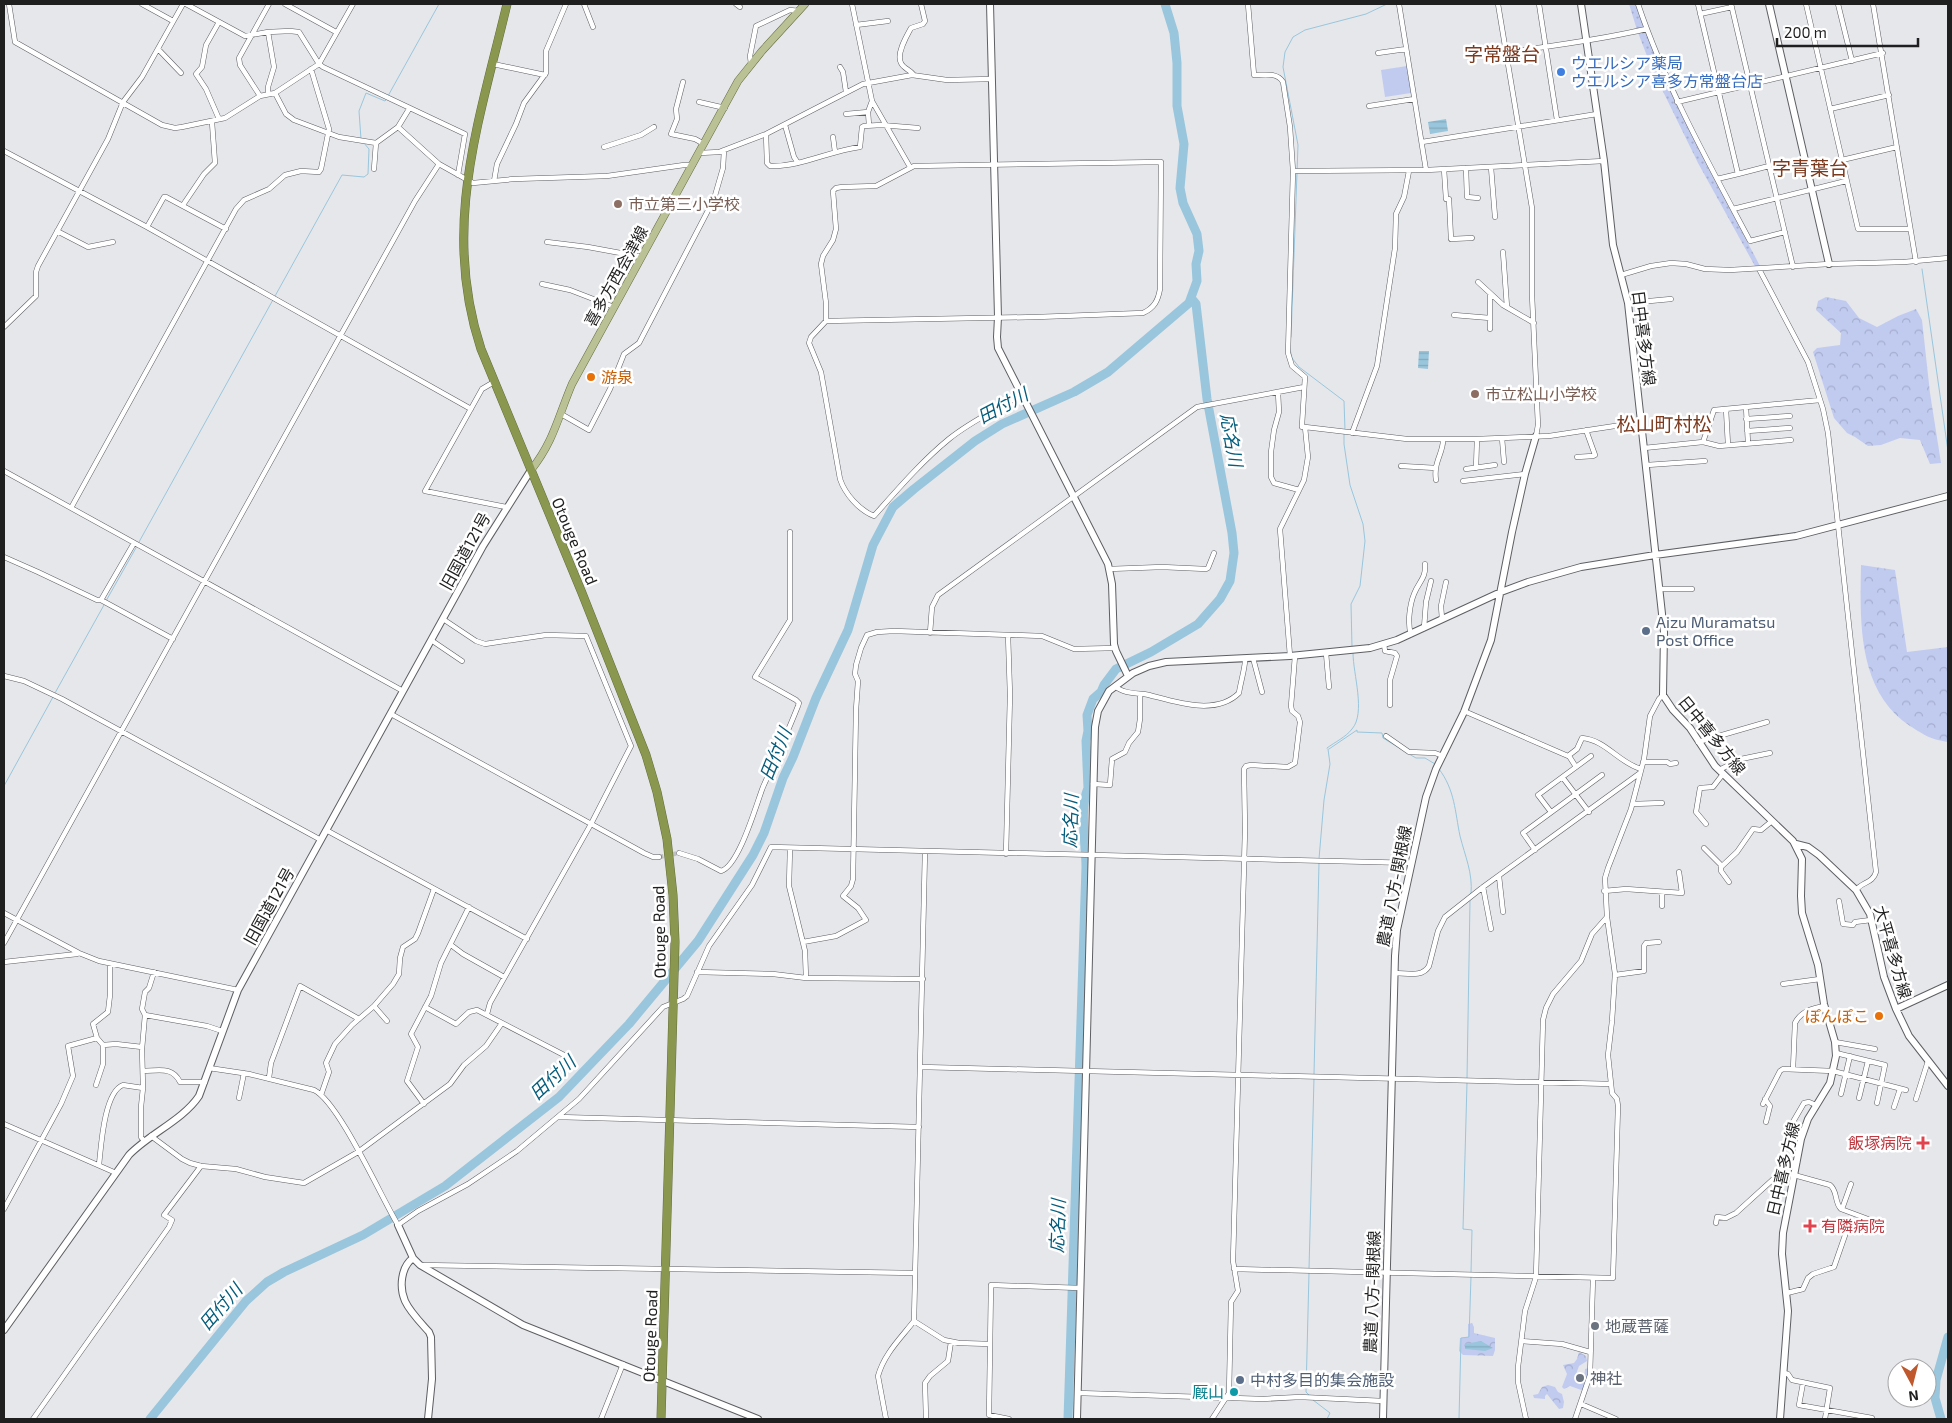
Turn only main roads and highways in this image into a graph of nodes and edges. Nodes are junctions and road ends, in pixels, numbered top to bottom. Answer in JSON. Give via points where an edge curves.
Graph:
{"nodes":[{"id":1,"x":507,"y":4,"type":"edge"},
{"id":2,"x":805,"y":4,"type":"edge"},
{"id":3,"x":531,"y":470,"type":"junction"},
{"id":4,"x":661,"y":1419,"type":"edge"}],
"edges":[{"from":1,"to":3,"type":"highway","name":"Otouge Road","via":[[467,180],[462,229],[465,278],[475,330]]},
{"from":2,"to":3,"type":"main road","name":"喜多方西会津線","via":[[738,81],[572,384],[546,449]]},
{"from":3,"to":4,"type":"highway","name":"Otouge Road","via":[[646,755],[667,839],[675,942]]}]}
